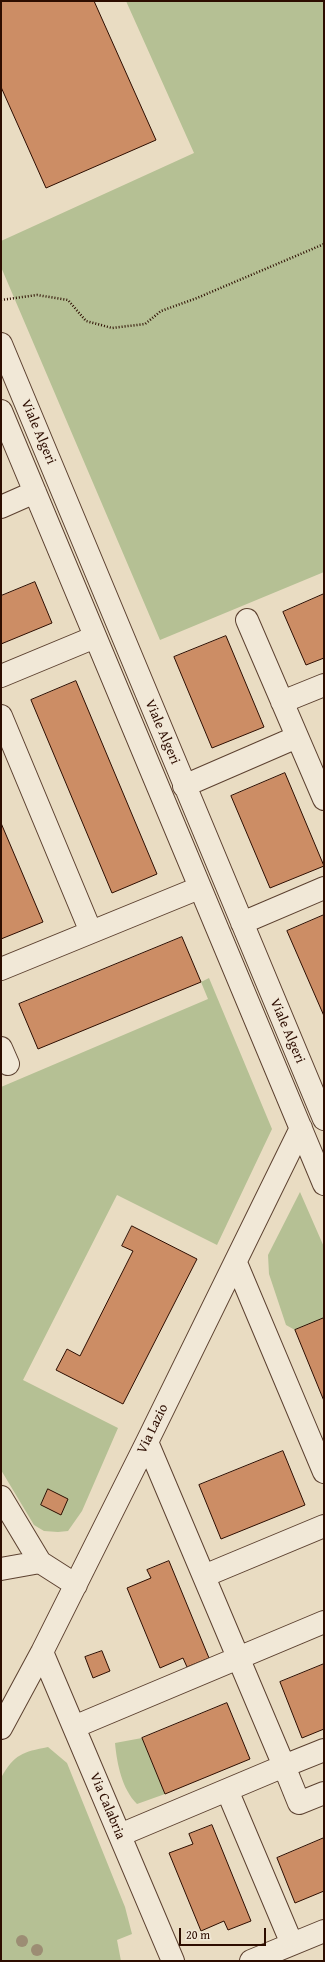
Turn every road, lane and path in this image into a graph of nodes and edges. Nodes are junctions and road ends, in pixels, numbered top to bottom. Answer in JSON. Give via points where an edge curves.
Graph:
{"nodes":[{"id":1,"x":324,"y":244,"type":"edge"},
{"id":2,"x":1,"y":300,"type":"edge"},
{"id":3,"x":1,"y":344,"type":"edge"},
{"id":4,"x":1,"y":411,"type":"edge"},
{"id":5,"x":35,"y":492,"type":"junction"},
{"id":6,"x":1,"y":507,"type":"edge"},
{"id":7,"x":247,"y":620,"type":"dead end"},
{"id":8,"x":95,"y":637,"type":"junction"},
{"id":9,"x":1,"y":676,"type":"edge"},
{"id":10,"x":324,"y":684,"type":"edge"},
{"id":11,"x":282,"y":702,"type":"junction"},
{"id":12,"x":1,"y":716,"type":"edge"},
{"id":13,"x":297,"y":737,"type":"junction"},
{"id":14,"x":184,"y":786,"type":"junction"},
{"id":15,"x":324,"y":800,"type":"edge"},
{"id":16,"x":199,"y":888,"type":"junction"},
{"id":17,"x":324,"y":888,"type":"edge"},
{"id":18,"x":242,"y":923,"type":"junction"},
{"id":19,"x":91,"y":932,"type":"junction"},
{"id":20,"x":1,"y":969,"type":"edge"},
{"id":21,"x":319,"y":1089,"type":"edge"},
{"id":22,"x":324,"y":1119,"type":"edge"},
{"id":23,"x":301,"y":1128,"type":"junction"},
{"id":24,"x":324,"y":1184,"type":"edge"},
{"id":25,"x":236,"y":1263,"type":"junction"},
{"id":26,"x":147,"y":1442,"type":"junction"},
{"id":27,"x":324,"y":1472,"type":"edge"},
{"id":28,"x":1,"y":1497,"type":"edge"},
{"id":29,"x":324,"y":1526,"type":"edge"},
{"id":30,"x":40,"y":1562,"type":"junction"},
{"id":31,"x":1,"y":1569,"type":"edge"},
{"id":32,"x":204,"y":1576,"type":"junction"},
{"id":33,"x":76,"y":1585,"type":"junction"},
{"id":34,"x":324,"y":1622,"type":"edge"},
{"id":35,"x":42,"y":1652,"type":"junction"},
{"id":36,"x":238,"y":1658,"type":"junction"},
{"id":37,"x":74,"y":1727,"type":"junction"},
{"id":38,"x":1,"y":1728,"type":"edge"},
{"id":39,"x":324,"y":1750,"type":"edge"},
{"id":40,"x":284,"y":1766,"type":"junction"},
{"id":41,"x":227,"y":1790,"type":"junction"},
{"id":42,"x":324,"y":1793,"type":"edge"},
{"id":43,"x":120,"y":1835,"type":"junction"},
{"id":44,"x":324,"y":1931,"type":"edge"},
{"id":45,"x":292,"y":1944,"type":"junction"},
{"id":46,"x":173,"y":1961,"type":"edge"},
{"id":47,"x":251,"y":1961,"type":"edge"}],
"edges":[{"from":1,"to":2,"type":"path","via":[[161,311],[145,324],[112,328],[86,321],[68,300],[37,295]]},
{"from":3,"to":14,"type":"street","name":"Viale Algeri"},
{"from":4,"to":5,"type":"street","name":"Viale Algeri"},
{"from":5,"to":6,"type":"street"},
{"from":5,"to":8,"type":"street","name":"Viale Algeri"},
{"from":7,"to":11,"type":"street"},
{"from":8,"to":9,"type":"street"},
{"from":8,"to":16,"type":"street","name":"Viale Algeri"},
{"from":10,"to":11,"type":"street"},
{"from":11,"to":13,"type":"street"},
{"from":12,"to":19,"type":"street"},
{"from":13,"to":14,"type":"street"},
{"from":13,"to":15,"type":"street"},
{"from":14,"to":18,"type":"street","name":"Viale Algeri"},
{"from":16,"to":19,"type":"street"},
{"from":16,"to":23,"type":"street","name":"Viale Algeri"},
{"from":17,"to":18,"type":"street"},
{"from":18,"to":21,"type":"street","name":"Viale Algeri"},
{"from":19,"to":20,"type":"street"},
{"from":21,"to":22,"type":"street","name":"Viale Algeri"},
{"from":23,"to":24,"type":"street","name":"Viale Algeri"},
{"from":23,"to":25,"type":"street","name":"Via Lazio"},
{"from":25,"to":26,"type":"street","name":"Via Lazio"},
{"from":25,"to":27,"type":"street"},
{"from":26,"to":32,"type":"street"},
{"from":26,"to":33,"type":"street","name":"Via Lazio"},
{"from":28,"to":30,"type":"street"},
{"from":29,"to":32,"type":"street"},
{"from":30,"to":31,"type":"street"},
{"from":30,"to":33,"type":"street"},
{"from":32,"to":36,"type":"street"},
{"from":33,"to":35,"type":"street","name":"Via Lazio"},
{"from":34,"to":36,"type":"street"},
{"from":35,"to":37,"type":"street","name":"Via Calabria"},
{"from":35,"to":38,"type":"street","name":"Via Lazio"},
{"from":36,"to":37,"type":"street"},
{"from":36,"to":40,"type":"street"},
{"from":37,"to":43,"type":"street","name":"Via Calabria"},
{"from":39,"to":40,"type":"street"},
{"from":40,"to":41,"type":"street"},
{"from":40,"to":42,"type":"street","via":[[299,1803]]},
{"from":41,"to":43,"type":"street"},
{"from":41,"to":45,"type":"street"},
{"from":43,"to":46,"type":"street","name":"Via Calabria"},
{"from":44,"to":45,"type":"street"},
{"from":45,"to":47,"type":"street"}]}
